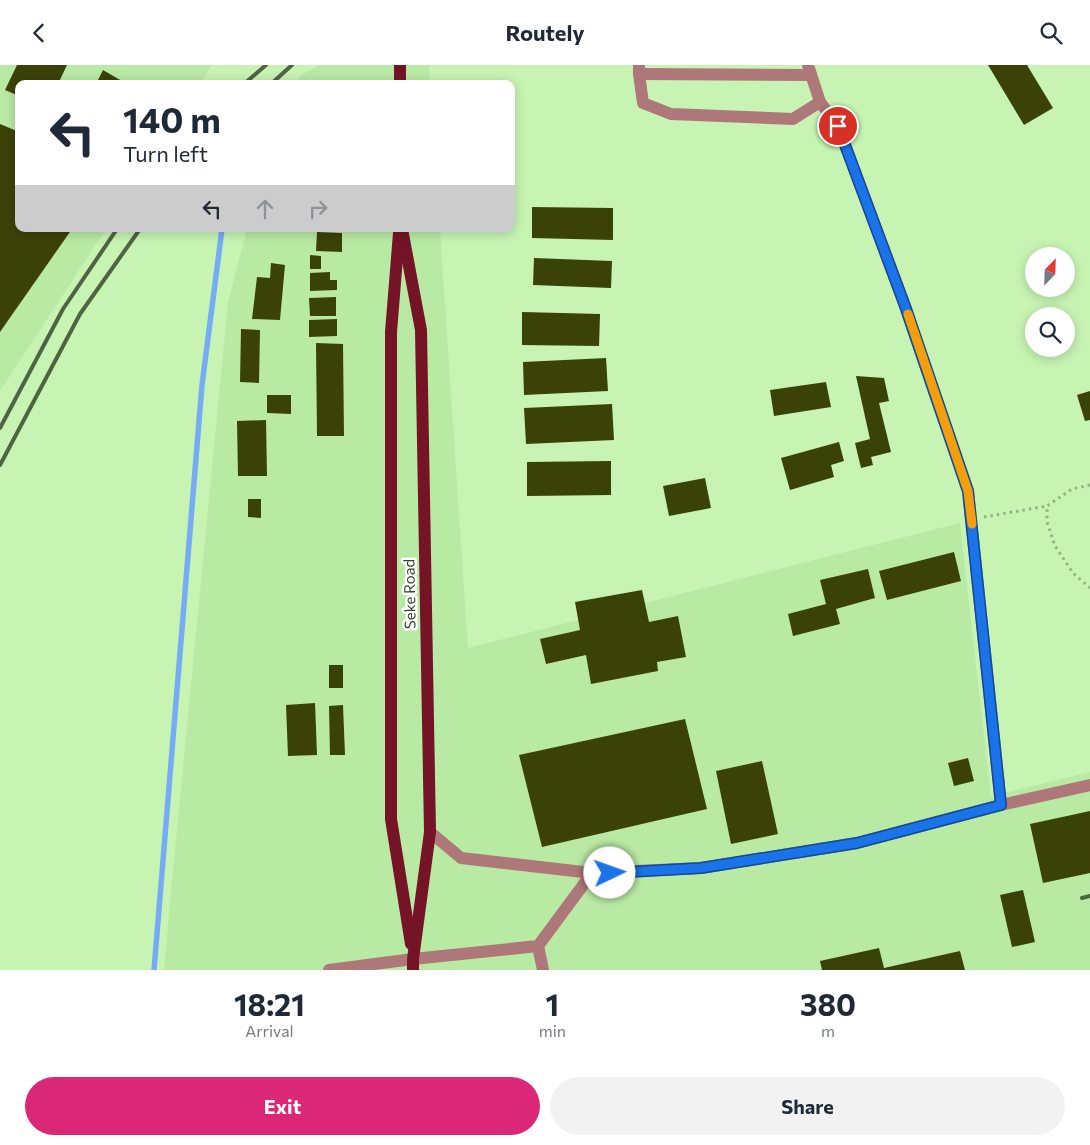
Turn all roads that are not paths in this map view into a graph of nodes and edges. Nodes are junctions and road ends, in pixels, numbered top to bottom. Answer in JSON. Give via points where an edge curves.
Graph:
{"nodes":[{"id":1,"x":400,"y":65,"type":"edge"},
{"id":2,"x":639,"y":70,"type":"edge"},
{"id":3,"x":810,"y":70,"type":"edge"},
{"id":4,"x":400,"y":80,"type":"edge"},
{"id":5,"x":820,"y":103,"type":"junction"},
{"id":6,"x":401,"y":232,"type":"edge"},
{"id":7,"x":402,"y":232,"type":"edge"},
{"id":8,"x":1090,"y":785,"type":"edge"},
{"id":9,"x":1001,"y":805,"type":"junction"},
{"id":10,"x":430,"y":832,"type":"junction"},
{"id":11,"x":592,"y":873,"type":"junction"},
{"id":12,"x":538,"y":946,"type":"junction"},
{"id":13,"x":413,"y":964,"type":"edge"},
{"id":14,"x":328,"y":970,"type":"edge"},
{"id":15,"x":542,"y":970,"type":"edge"}],
"edges":[{"from":1,"to":4,"type":"main road"},
{"from":2,"to":3,"type":"lane"},
{"from":2,"to":5,"type":"lane","via":[[643,103],[671,113],[792,119]]},
{"from":3,"to":5,"type":"lane"},
{"from":5,"to":9,"type":"lane","via":[[838,126],[905,306],[968,491]]},
{"from":6,"to":13,"type":"main road","name":"Seke Road","via":[[391,332],[391,819]]},
{"from":7,"to":10,"type":"main road","name":"Seke Road","via":[[421,330]]},
{"from":8,"to":9,"type":"lane"},
{"from":9,"to":11,"type":"lane","via":[[857,843],[701,868]]},
{"from":10,"to":11,"type":"lane","via":[[461,858]]},
{"from":10,"to":13,"type":"main road","name":"Seke Road"},
{"from":11,"to":12,"type":"lane"},
{"from":12,"to":13,"type":"lane"},
{"from":12,"to":15,"type":"lane"},
{"from":13,"to":14,"type":"lane"}]}
